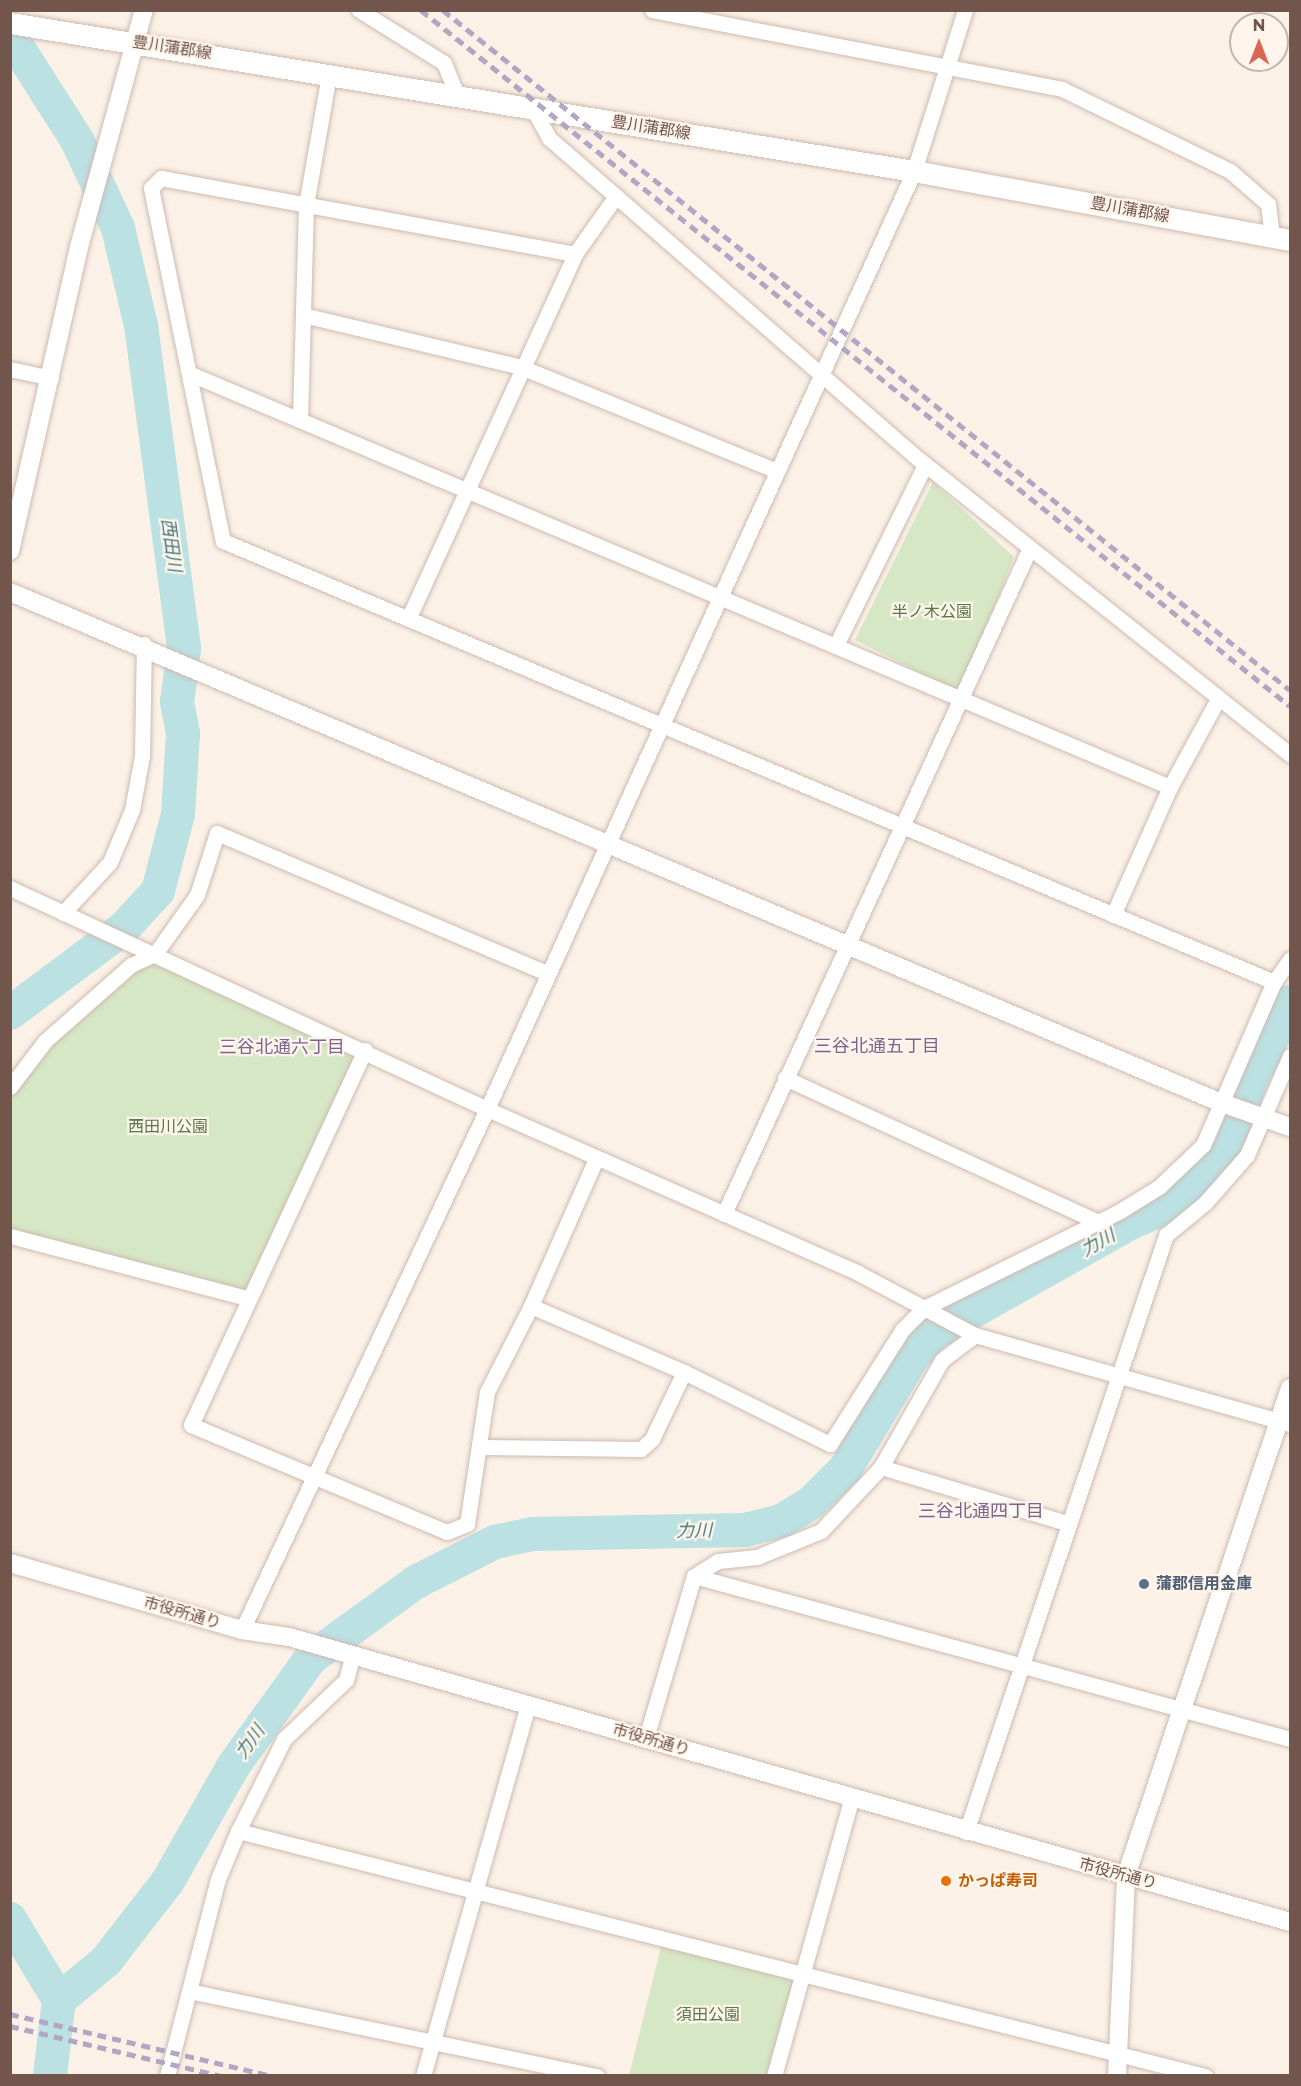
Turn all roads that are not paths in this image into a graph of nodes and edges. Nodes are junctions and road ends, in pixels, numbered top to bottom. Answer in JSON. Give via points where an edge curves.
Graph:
{"nodes":[{"id":1,"x":144,"y":10,"type":"edge"},
{"id":2,"x":359,"y":10,"type":"edge"},
{"id":3,"x":652,"y":10,"type":"edge"},
{"id":4,"x":965,"y":10,"type":"edge"},
{"id":5,"x":10,"y":23,"type":"edge"},
{"id":6,"x":132,"y":41,"type":"junction"},
{"id":7,"x":945,"y":63,"type":"junction"},
{"id":8,"x":329,"y":74,"type":"junction"},
{"id":9,"x":457,"y":96,"type":"junction"},
{"id":10,"x":533,"y":109,"type":"junction"},
{"id":11,"x":914,"y":171,"type":"junction"},
{"id":12,"x":616,"y":196,"type":"junction"},
{"id":13,"x":306,"y":205,"type":"junction"},
{"id":14,"x":1281,"y":237,"type":"edge"},
{"id":15,"x":574,"y":254,"type":"junction"},
{"id":16,"x":303,"y":315,"type":"junction"},
{"id":17,"x":521,"y":367,"type":"junction"},
{"id":18,"x":10,"y":369,"type":"edge"},
{"id":19,"x":823,"y":374,"type":"junction"},
{"id":20,"x":193,"y":375,"type":"junction"},
{"id":21,"x":51,"y":378,"type":"junction"},
{"id":22,"x":300,"y":420,"type":"junction"},
{"id":23,"x":925,"y":465,"type":"junction"},
{"id":24,"x":777,"y":471,"type":"junction"},
{"id":25,"x":465,"y":489,"type":"junction"},
{"id":26,"x":1029,"y":550,"type":"junction"},
{"id":27,"x":10,"y":551,"type":"edge"},
{"id":28,"x":10,"y":592,"type":"edge"},
{"id":29,"x":718,"y":597,"type":"junction"},
{"id":30,"x":409,"y":617,"type":"junction"},
{"id":31,"x":836,"y":645,"type":"junction"},
{"id":32,"x":150,"y":648,"type":"junction"},
{"id":33,"x":962,"y":699,"type":"junction"},
{"id":34,"x":1218,"y":699,"type":"junction"},
{"id":35,"x":663,"y":727,"type":"junction"},
{"id":36,"x":1290,"y":754,"type":"edge"},
{"id":37,"x":1170,"y":787,"type":"junction"},
{"id":38,"x":904,"y":829,"type":"junction"},
{"id":39,"x":608,"y":843,"type":"junction"},
{"id":40,"x":10,"y":888,"type":"edge"},
{"id":41,"x":60,"y":911,"type":"junction"},
{"id":42,"x":1113,"y":915,"type":"junction"},
{"id":43,"x":848,"y":945,"type":"junction"},
{"id":44,"x":150,"y":951,"type":"junction"},
{"id":45,"x":1290,"y":959,"type":"edge"},
{"id":46,"x":547,"y":973,"type":"junction"},
{"id":47,"x":1274,"y":982,"type":"junction"},
{"id":48,"x":365,"y":1050,"type":"junction"},
{"id":49,"x":1290,"y":1056,"type":"edge"},
{"id":50,"x":785,"y":1078,"type":"junction"},
{"id":51,"x":10,"y":1087,"type":"edge"},
{"id":52,"x":1219,"y":1102,"type":"junction"},
{"id":53,"x":487,"y":1109,"type":"junction"},
{"id":54,"x":1261,"y":1118,"type":"junction"},
{"id":55,"x":1290,"y":1127,"type":"edge"},
{"id":56,"x":596,"y":1159,"type":"junction"},
{"id":57,"x":724,"y":1214,"type":"junction"},
{"id":58,"x":1096,"y":1221,"type":"junction"},
{"id":59,"x":10,"y":1236,"type":"edge"},
{"id":60,"x":247,"y":1298,"type":"junction"},
{"id":61,"x":531,"y":1306,"type":"junction"},
{"id":62,"x":929,"y":1311,"type":"junction"},
{"id":63,"x":971,"y":1333,"type":"junction"},
{"id":64,"x":684,"y":1372,"type":"junction"},
{"id":65,"x":1117,"y":1378,"type":"junction"},
{"id":66,"x":1290,"y":1388,"type":"edge"},
{"id":67,"x":1285,"y":1423,"type":"edge"},
{"id":68,"x":482,"y":1446,"type":"junction"},
{"id":69,"x":881,"y":1467,"type":"junction"},
{"id":70,"x":311,"y":1479,"type":"junction"},
{"id":71,"x":1067,"y":1523,"type":"junction"},
{"id":72,"x":10,"y":1563,"type":"edge"},
{"id":73,"x":694,"y":1576,"type":"junction"},
{"id":74,"x":242,"y":1630,"type":"junction"},
{"id":75,"x":352,"y":1656,"type":"junction"},
{"id":76,"x":1018,"y":1665,"type":"junction"},
{"id":77,"x":528,"y":1705,"type":"junction"},
{"id":78,"x":1183,"y":1709,"type":"junction"},
{"id":79,"x":646,"y":1738,"type":"junction"},
{"id":80,"x":1290,"y":1739,"type":"edge"},
{"id":81,"x":851,"y":1800,"type":"junction"},
{"id":82,"x":238,"y":1831,"type":"junction"},
{"id":83,"x":966,"y":1833,"type":"junction"},
{"id":84,"x":1126,"y":1876,"type":"junction"},
{"id":85,"x":472,"y":1892,"type":"junction"},
{"id":86,"x":1289,"y":1918,"type":"edge"},
{"id":87,"x":802,"y":1975,"type":"junction"},
{"id":88,"x":189,"y":1991,"type":"junction"},
{"id":89,"x":432,"y":2040,"type":"junction"},
{"id":90,"x":1119,"y":2054,"type":"junction"},
{"id":91,"x":167,"y":2076,"type":"edge"},
{"id":92,"x":423,"y":2076,"type":"edge"},
{"id":93,"x":597,"y":2076,"type":"edge"},
{"id":94,"x":774,"y":2076,"type":"edge"},
{"id":95,"x":1117,"y":2076,"type":"edge"},
{"id":96,"x":1205,"y":2076,"type":"edge"}],
"edges":[{"from":1,"to":6,"type":"street"},
{"from":2,"to":9,"type":"street","via":[[444,63]]},
{"from":3,"to":7,"type":"street"},
{"from":4,"to":7,"type":"street"},
{"from":5,"to":6,"type":"main road","name":"豊川蒲郡線"},
{"from":6,"to":8,"type":"main road","name":"豊川蒲郡線"},
{"from":6,"to":21,"type":"street","via":[[79,247]]},
{"from":7,"to":11,"type":"street"},
{"from":7,"to":14,"type":"street","via":[[1062,89],[1193,149],[1268,204]]},
{"from":8,"to":9,"type":"main road","name":"豊川蒲郡線"},
{"from":8,"to":13,"type":"street"},
{"from":9,"to":10,"type":"main road","name":"豊川蒲郡線"},
{"from":10,"to":11,"type":"main road","name":"豊川蒲郡線"},
{"from":10,"to":12,"type":"street","via":[[549,138]]},
{"from":11,"to":14,"type":"main road","name":"豊川蒲郡線"},
{"from":11,"to":19,"type":"street"},
{"from":12,"to":15,"type":"street"},
{"from":12,"to":19,"type":"street"},
{"from":13,"to":15,"type":"street"},
{"from":13,"to":16,"type":"street"},
{"from":13,"to":20,"type":"street","via":[[160,178],[151,188]]},
{"from":15,"to":17,"type":"street"},
{"from":16,"to":17,"type":"street"},
{"from":16,"to":22,"type":"street"},
{"from":17,"to":24,"type":"street"},
{"from":17,"to":25,"type":"street"},
{"from":18,"to":21,"type":"street"},
{"from":19,"to":23,"type":"street"},
{"from":19,"to":24,"type":"street"},
{"from":20,"to":22,"type":"street"},
{"from":20,"to":30,"type":"street","via":[[223,541]]},
{"from":21,"to":27,"type":"street"},
{"from":22,"to":25,"type":"street"},
{"from":23,"to":26,"type":"street"},
{"from":23,"to":31,"type":"street"},
{"from":24,"to":29,"type":"street"},
{"from":25,"to":29,"type":"street"},
{"from":25,"to":30,"type":"street"},
{"from":26,"to":33,"type":"street"},
{"from":26,"to":34,"type":"street"},
{"from":28,"to":32,"type":"street"},
{"from":29,"to":31,"type":"street"},
{"from":29,"to":35,"type":"street"},
{"from":30,"to":35,"type":"street"},
{"from":31,"to":33,"type":"street"},
{"from":32,"to":39,"type":"street"},
{"from":32,"to":41,"type":"street","via":[[142,756],[132,810],[110,862]]},
{"from":33,"to":37,"type":"street"},
{"from":33,"to":38,"type":"street"},
{"from":34,"to":36,"type":"street"},
{"from":34,"to":37,"type":"street"},
{"from":35,"to":38,"type":"street"},
{"from":35,"to":39,"type":"street"},
{"from":37,"to":42,"type":"street"},
{"from":38,"to":42,"type":"street"},
{"from":38,"to":43,"type":"street"},
{"from":39,"to":43,"type":"street"},
{"from":39,"to":46,"type":"street"},
{"from":40,"to":41,"type":"street"},
{"from":41,"to":44,"type":"street"},
{"from":42,"to":47,"type":"street"},
{"from":43,"to":50,"type":"street"},
{"from":43,"to":52,"type":"street"},
{"from":44,"to":46,"type":"street","via":[[197,895],[218,833]]},
{"from":44,"to":48,"type":"street"},
{"from":44,"to":51,"type":"street","via":[[45,1041]]},
{"from":45,"to":47,"type":"street"},
{"from":46,"to":53,"type":"street"},
{"from":47,"to":52,"type":"street"},
{"from":48,"to":53,"type":"street"},
{"from":48,"to":60,"type":"street"},
{"from":49,"to":54,"type":"street"},
{"from":50,"to":57,"type":"street"},
{"from":50,"to":58,"type":"street"},
{"from":52,"to":54,"type":"street"},
{"from":52,"to":58,"type":"street","via":[[1203,1145],[1159,1187]]},
{"from":53,"to":56,"type":"street"},
{"from":53,"to":70,"type":"street"},
{"from":54,"to":55,"type":"street"},
{"from":54,"to":65,"type":"street","via":[[1229,1180],[1166,1235]]},
{"from":56,"to":57,"type":"street"},
{"from":56,"to":61,"type":"street"},
{"from":57,"to":62,"type":"street"},
{"from":58,"to":62,"type":"street"},
{"from":59,"to":60,"type":"street"},
{"from":60,"to":70,"type":"street","via":[[191,1425]]},
{"from":61,"to":64,"type":"street"},
{"from":61,"to":68,"type":"street","via":[[487,1392]]},
{"from":62,"to":63,"type":"street"},
{"from":62,"to":64,"type":"street","via":[[902,1329],[830,1444]]},
{"from":63,"to":65,"type":"street"},
{"from":63,"to":69,"type":"street","via":[[942,1360]]},
{"from":64,"to":68,"type":"street","via":[[652,1439],[641,1449]]},
{"from":65,"to":67,"type":"street"},
{"from":65,"to":71,"type":"street"},
{"from":66,"to":67,"type":"street"},
{"from":67,"to":78,"type":"street"},
{"from":68,"to":70,"type":"street","via":[[467,1524],[447,1532]]},
{"from":69,"to":71,"type":"street"},
{"from":69,"to":73,"type":"street","via":[[821,1531],[757,1557],[718,1561]]},
{"from":70,"to":74,"type":"street"},
{"from":71,"to":76,"type":"street"},
{"from":72,"to":74,"type":"street","name":"市役所通り"},
{"from":73,"to":76,"type":"street"},
{"from":73,"to":79,"type":"street"},
{"from":74,"to":75,"type":"street","name":"市役所通り","via":[[289,1637]]},
{"from":75,"to":77,"type":"street","name":"市役所通り"},
{"from":75,"to":82,"type":"street","via":[[346,1680],[284,1739]]},
{"from":76,"to":78,"type":"street"},
{"from":76,"to":83,"type":"street"},
{"from":77,"to":79,"type":"street","name":"市役所通り"},
{"from":77,"to":85,"type":"street"},
{"from":78,"to":80,"type":"street"},
{"from":78,"to":84,"type":"street"},
{"from":79,"to":81,"type":"street","name":"市役所通り"},
{"from":81,"to":83,"type":"street","name":"市役所通り"},
{"from":81,"to":87,"type":"street"},
{"from":82,"to":85,"type":"street"},
{"from":82,"to":88,"type":"street","via":[[218,1880]]},
{"from":83,"to":84,"type":"street","name":"市役所通り"},
{"from":84,"to":86,"type":"street","name":"市役所通り"},
{"from":84,"to":90,"type":"street"},
{"from":85,"to":87,"type":"street"},
{"from":85,"to":89,"type":"street"},
{"from":87,"to":90,"type":"street"},
{"from":87,"to":94,"type":"street"},
{"from":88,"to":89,"type":"street"},
{"from":88,"to":91,"type":"street"},
{"from":89,"to":92,"type":"street"},
{"from":89,"to":93,"type":"street"},
{"from":90,"to":95,"type":"street"},
{"from":90,"to":96,"type":"street"}]}
